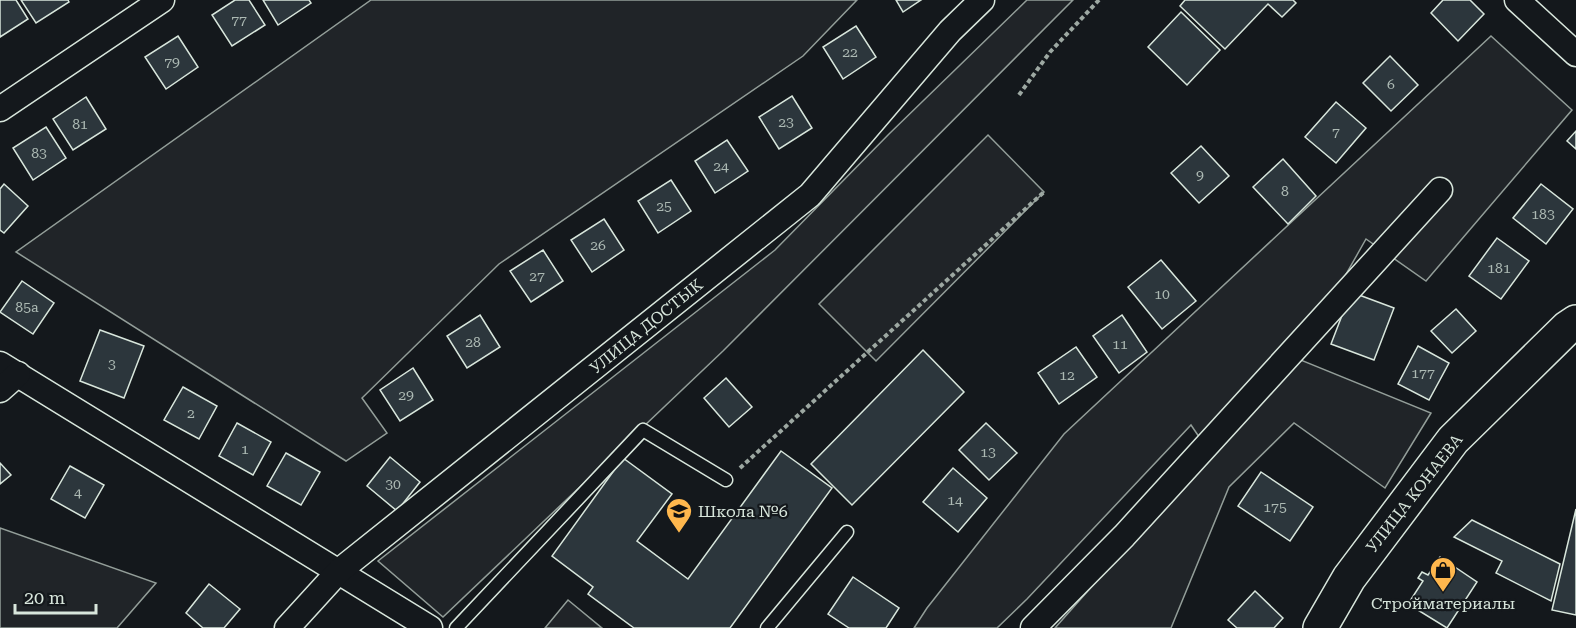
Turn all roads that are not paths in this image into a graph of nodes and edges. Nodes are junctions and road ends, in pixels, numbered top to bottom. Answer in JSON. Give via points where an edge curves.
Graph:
{"nodes":[{"id":1,"x":162,"y":0,"type":"edge"},
{"id":2,"x":982,"y":0,"type":"edge"},
{"id":3,"x":1517,"y":0,"type":"edge"},
{"id":4,"x":1576,"y":54,"type":"edge"},
{"id":5,"x":0,"y":109,"type":"edge"},
{"id":6,"x":1440,"y":190,"type":"dead end"},
{"id":7,"x":1576,"y":322,"type":"edge"},
{"id":8,"x":9,"y":369,"type":"edge"},
{"id":9,"x":0,"y":390,"type":"edge"},
{"id":10,"x":726,"y":480,"type":"road end"},
{"id":11,"x":847,"y":532,"type":"dead end"},
{"id":12,"x":339,"y":572,"type":"junction"},
{"id":13,"x":287,"y":628,"type":"edge"},
{"id":14,"x":430,"y":628,"type":"edge"},
{"id":15,"x":456,"y":628,"type":"edge"},
{"id":16,"x":767,"y":628,"type":"edge"},
{"id":17,"x":1033,"y":628,"type":"edge"},
{"id":18,"x":1320,"y":628,"type":"edge"}],
"edges":[{"from":1,"to":5,"type":"street"},
{"from":2,"to":12,"type":"street","name":"УЛИЦА ДОСТЫК","via":[[950,31],[810,195]]},
{"from":3,"to":4,"type":"street"},
{"from":6,"to":17,"type":"street","via":[[1124,536]]},
{"from":7,"to":18,"type":"main road","name":"УЛИЦА КОНАЕВА","via":[[1453,440],[1349,578]]},
{"from":8,"to":9,"type":"street"},
{"from":8,"to":12,"type":"street"},
{"from":10,"to":15,"type":"lane","via":[[644,430]]},
{"from":11,"to":16,"type":"lane"},
{"from":12,"to":13,"type":"street","name":"УЛИЦА ДОСТЫК"},
{"from":12,"to":14,"type":"street"}]}
